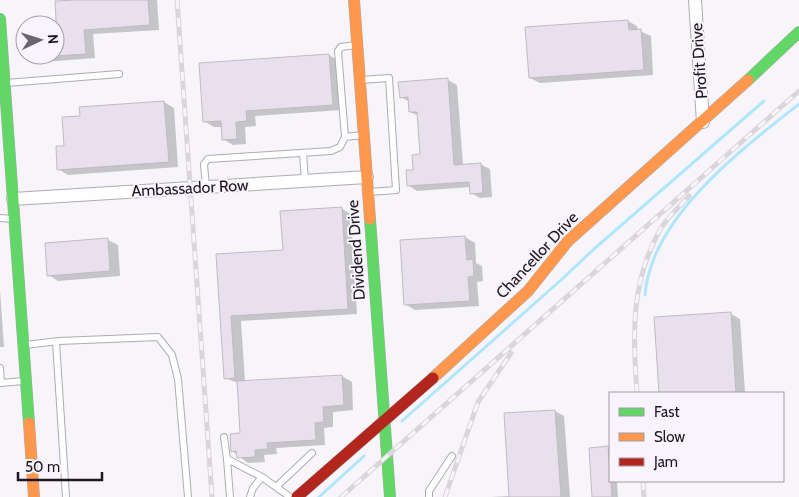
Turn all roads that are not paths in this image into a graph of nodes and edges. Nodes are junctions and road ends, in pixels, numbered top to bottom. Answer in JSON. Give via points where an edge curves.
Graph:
{"nodes":[{"id":1,"x":354,"y":0,"type":"edge"},
{"id":2,"x":695,"y":0,"type":"edge"},
{"id":3,"x":0,"y":20,"type":"edge"},
{"id":4,"x":799,"y":32,"type":"edge"},
{"id":5,"x":1,"y":40,"type":"edge"},
{"id":6,"x":358,"y":45,"type":"junction"},
{"id":7,"x":119,"y":74,"type":"dead end"},
{"id":8,"x":360,"y":80,"type":"junction"},
{"id":9,"x":5,"y":83,"type":"junction"},
{"id":10,"x":703,"y":122,"type":"junction"},
{"id":11,"x":364,"y":134,"type":"junction"},
{"id":12,"x":345,"y":137,"type":"junction"},
{"id":13,"x":303,"y":153,"type":"junction"},
{"id":14,"x":367,"y":177,"type":"junction"},
{"id":15,"x":305,"y":181,"type":"junction"},
{"id":16,"x":206,"y":187,"type":"junction"},
{"id":17,"x":368,"y":192,"type":"junction"},
{"id":18,"x":10,"y":199,"type":"junction"},
{"id":19,"x":0,"y":218,"type":"edge"},
{"id":20,"x":14,"y":218,"type":"junction"},
{"id":21,"x":56,"y":342,"type":"junction"},
{"id":22,"x":23,"y":345,"type":"junction"},
{"id":23,"x":0,"y":368,"type":"edge"},
{"id":24,"x":26,"y":380,"type":"junction"},
{"id":25,"x":0,"y":383,"type":"edge"},
{"id":26,"x":384,"y":422,"type":"junction"},
{"id":27,"x":224,"y":437,"type":"dead end"},
{"id":28,"x":312,"y":452,"type":"dead end"},
{"id":29,"x":452,"y":456,"type":"dead end"},
{"id":30,"x":227,"y":460,"type":"junction"},
{"id":31,"x":262,"y":477,"type":"junction"},
{"id":32,"x":276,"y":486,"type":"junction"},
{"id":33,"x":34,"y":497,"type":"edge"},
{"id":34,"x":66,"y":497,"type":"edge"},
{"id":35,"x":188,"y":497,"type":"edge"},
{"id":36,"x":230,"y":497,"type":"edge"},
{"id":37,"x":250,"y":497,"type":"edge"},
{"id":38,"x":290,"y":497,"type":"edge"},
{"id":39,"x":297,"y":497,"type":"edge"},
{"id":40,"x":390,"y":497,"type":"edge"},
{"id":41,"x":429,"y":497,"type":"edge"}],
"edges":[{"from":1,"to":6,"type":"street","name":"Dividend Drive"},
{"from":2,"to":10,"type":"street","name":"Profit Drive"},
{"from":3,"to":5,"type":"street"},
{"from":4,"to":10,"type":"street","name":"Chancellor Drive"},
{"from":5,"to":9,"type":"street"},
{"from":6,"to":8,"type":"street","name":"Dividend Drive"},
{"from":6,"to":12,"type":"lane","via":[[341,47],[338,51]]},
{"from":7,"to":9,"type":"lane"},
{"from":8,"to":11,"type":"street","name":"Dividend Drive"},
{"from":8,"to":17,"type":"lane","via":[[389,78],[396,190]]},
{"from":9,"to":18,"type":"street"},
{"from":10,"to":26,"type":"street","name":"Chancellor Drive","via":[[568,241],[528,291]]},
{"from":11,"to":12,"type":"lane"},
{"from":11,"to":14,"type":"street","name":"Dividend Drive"},
{"from":12,"to":13,"type":"lane","via":[[340,147],[332,151]]},
{"from":13,"to":15,"type":"lane"},
{"from":13,"to":16,"type":"lane","via":[[208,159],[204,164]]},
{"from":14,"to":15,"type":"street","name":"Ambassador Row"},
{"from":14,"to":17,"type":"street","name":"Dividend Drive"},
{"from":15,"to":16,"type":"street","name":"Ambassador Row"},
{"from":16,"to":18,"type":"street","name":"Ambassador Row"},
{"from":17,"to":26,"type":"street","name":"Dividend Drive"},
{"from":18,"to":20,"type":"street"},
{"from":19,"to":20,"type":"lane"},
{"from":20,"to":22,"type":"street"},
{"from":21,"to":22,"type":"lane"},
{"from":21,"to":34,"type":"lane"},
{"from":21,"to":35,"type":"lane","via":[[158,337],[172,355],[178,379]]},
{"from":22,"to":24,"type":"street"},
{"from":23,"to":25,"type":"lane"},
{"from":24,"to":25,"type":"lane"},
{"from":24,"to":33,"type":"street"},
{"from":26,"to":39,"type":"street","name":"Chancellor Drive"},
{"from":26,"to":40,"type":"street","name":"Dividend Drive"},
{"from":27,"to":30,"type":"lane"},
{"from":28,"to":32,"type":"lane"},
{"from":29,"to":41,"type":"lane","via":[[429,491]]},
{"from":30,"to":31,"type":"lane"},
{"from":30,"to":36,"type":"lane"},
{"from":31,"to":32,"type":"lane"},
{"from":31,"to":37,"type":"lane"},
{"from":32,"to":38,"type":"lane"}]}
